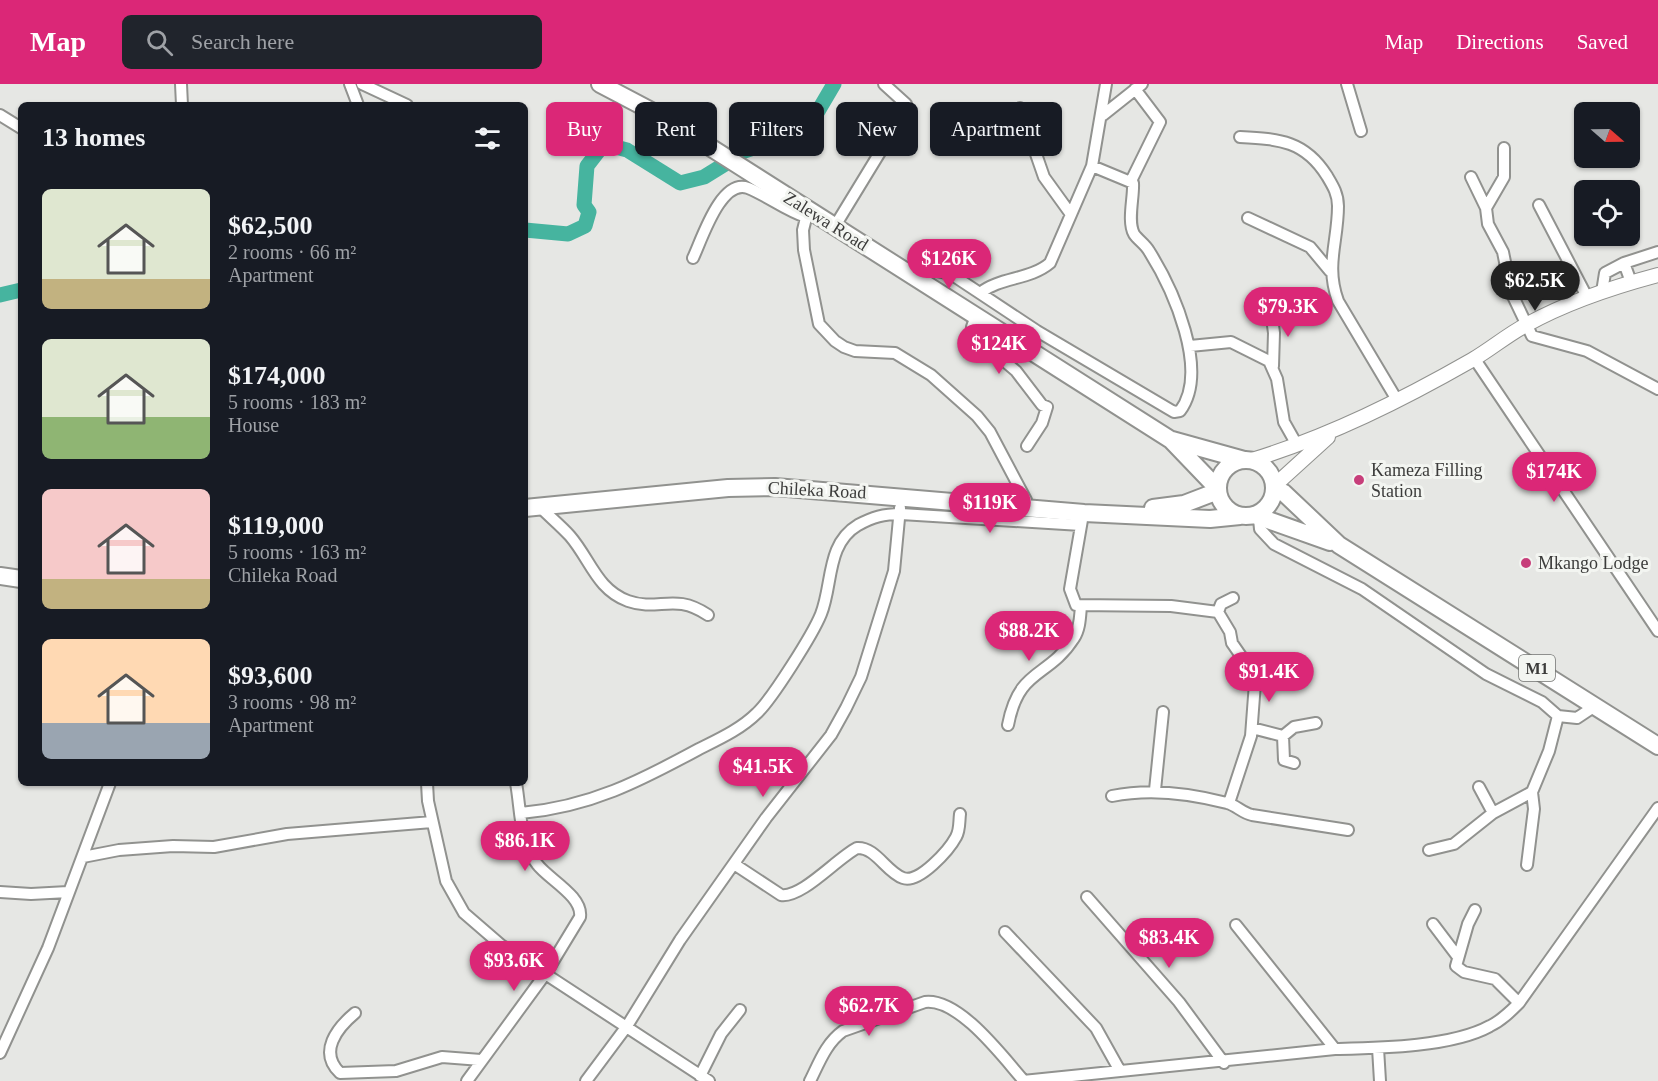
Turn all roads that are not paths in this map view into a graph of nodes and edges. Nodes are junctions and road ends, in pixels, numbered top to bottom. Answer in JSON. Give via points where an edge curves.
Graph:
{"nodes":[{"id":1,"x":181,"y":84,"type":"edge"},
{"id":2,"x":350,"y":84,"type":"edge"},
{"id":3,"x":362,"y":84,"type":"edge"},
{"id":4,"x":600,"y":84,"type":"edge"},
{"id":5,"x":884,"y":84,"type":"edge"},
{"id":6,"x":1106,"y":84,"type":"edge"},
{"id":7,"x":1347,"y":84,"type":"edge"},
{"id":8,"x":1138,"y":86,"type":"edge"},
{"id":9,"x":625,"y":89,"type":"edge"},
{"id":10,"x":182,"y":102,"type":"edge"},
{"id":11,"x":357,"y":102,"type":"edge"},
{"id":12,"x":401,"y":102,"type":"edge"},
{"id":13,"x":0,"y":115,"type":"edge"},
{"id":14,"x":1103,"y":115,"type":"junction"},
{"id":15,"x":18,"y":126,"type":"edge"},
{"id":16,"x":1361,"y":131,"type":"dead end"},
{"id":17,"x":1240,"y":137,"type":"dead end"},
{"id":18,"x":1504,"y":148,"type":"dead end"},
{"id":19,"x":1037,"y":156,"type":"edge"},
{"id":20,"x":1092,"y":166,"type":"junction"},
{"id":21,"x":1471,"y":177,"type":"dead end"},
{"id":22,"x":1131,"y":181,"type":"junction"},
{"id":23,"x":1539,"y":205,"type":"dead end"},
{"id":24,"x":1486,"y":207,"type":"junction"},
{"id":25,"x":807,"y":213,"type":"junction"},
{"id":26,"x":1070,"y":213,"type":"junction"},
{"id":27,"x":1248,"y":218,"type":"dead end"},
{"id":28,"x":835,"y":226,"type":"junction"},
{"id":29,"x":1658,"y":252,"type":"edge"},
{"id":30,"x":693,"y":258,"type":"dead end"},
{"id":31,"x":1624,"y":263,"type":"junction"},
{"id":32,"x":1330,"y":271,"type":"junction"},
{"id":33,"x":1658,"y":275,"type":"edge"},
{"id":34,"x":917,"y":278,"type":"junction"},
{"id":35,"x":1631,"y":282,"type":"junction"},
{"id":36,"x":1602,"y":292,"type":"junction"},
{"id":37,"x":980,"y":293,"type":"junction"},
{"id":38,"x":1587,"y":297,"type":"junction"},
{"id":39,"x":1271,"y":310,"type":"dead end"},
{"id":40,"x":976,"y":316,"type":"junction"},
{"id":41,"x":1525,"y":325,"type":"junction"},
{"id":42,"x":1190,"y":346,"type":"junction"},
{"id":43,"x":1474,"y":358,"type":"junction"},
{"id":44,"x":1273,"y":366,"type":"junction"},
{"id":45,"x":1658,"y":389,"type":"edge"},
{"id":46,"x":1397,"y":400,"type":"junction"},
{"id":47,"x":1337,"y":430,"type":"junction"},
{"id":48,"x":1171,"y":440,"type":"junction"},
{"id":49,"x":1297,"y":445,"type":"junction"},
{"id":50,"x":1027,"y":446,"type":"dead end"},
{"id":51,"x":1248,"y":460,"type":"junction"},
{"id":52,"x":1274,"y":487,"type":"junction"},
{"id":53,"x":1218,"y":490,"type":"junction"},
{"id":54,"x":900,"y":496,"type":"junction"},
{"id":55,"x":1026,"y":500,"type":"junction"},
{"id":56,"x":530,"y":505,"type":"edge"},
{"id":57,"x":901,"y":514,"type":"junction"},
{"id":58,"x":1251,"y":517,"type":"junction"},
{"id":59,"x":1082,"y":519,"type":"junction"},
{"id":60,"x":1340,"y":545,"type":"junction"},
{"id":61,"x":0,"y":576,"type":"edge"},
{"id":62,"x":18,"y":579,"type":"edge"},
{"id":63,"x":0,"y":585,"type":"edge"},
{"id":64,"x":18,"y":588,"type":"edge"},
{"id":65,"x":1222,"y":590,"type":"dead end"},
{"id":66,"x":1233,"y":598,"type":"dead end"},
{"id":67,"x":1081,"y":606,"type":"junction"},
{"id":68,"x":1219,"y":610,"type":"junction"},
{"id":69,"x":708,"y":615,"type":"dead end"},
{"id":70,"x":1658,"y":632,"type":"edge"},
{"id":71,"x":1595,"y":706,"type":"junction"},
{"id":72,"x":1163,"y":712,"type":"dead end"},
{"id":73,"x":1558,"y":716,"type":"junction"},
{"id":74,"x":1316,"y":723,"type":"dead end"},
{"id":75,"x":1008,"y":725,"type":"dead end"},
{"id":76,"x":1252,"y":728,"type":"junction"},
{"id":77,"x":1283,"y":736,"type":"junction"},
{"id":78,"x":1658,"y":746,"type":"edge"},
{"id":79,"x":1294,"y":763,"type":"dead end"},
{"id":80,"x":109,"y":786,"type":"edge"},
{"id":81,"x":427,"y":786,"type":"edge"},
{"id":82,"x":516,"y":786,"type":"edge"},
{"id":83,"x":1479,"y":787,"type":"dead end"},
{"id":84,"x":1155,"y":790,"type":"junction"},
{"id":85,"x":1532,"y":792,"type":"junction"},
{"id":86,"x":1112,"y":796,"type":"dead end"},
{"id":87,"x":1229,"y":803,"type":"junction"},
{"id":88,"x":1658,"y":808,"type":"edge"},
{"id":89,"x":521,"y":813,"type":"junction"},
{"id":90,"x":1493,"y":813,"type":"junction"},
{"id":91,"x":960,"y":814,"type":"dead end"},
{"id":92,"x":432,"y":822,"type":"junction"},
{"id":93,"x":1348,"y":830,"type":"dead end"},
{"id":94,"x":1429,"y":850,"type":"dead end"},
{"id":95,"x":83,"y":857,"type":"junction"},
{"id":96,"x":734,"y":864,"type":"junction"},
{"id":97,"x":1527,"y":865,"type":"dead end"},
{"id":98,"x":0,"y":892,"type":"edge"},
{"id":99,"x":68,"y":892,"type":"junction"},
{"id":100,"x":1087,"y":897,"type":"dead end"},
{"id":101,"x":1475,"y":910,"type":"dead end"},
{"id":102,"x":1433,"y":924,"type":"dead end"},
{"id":103,"x":1236,"y":925,"type":"dead end"},
{"id":104,"x":1005,"y":932,"type":"dead end"},
{"id":105,"x":1458,"y":957,"type":"junction"},
{"id":106,"x":546,"y":973,"type":"junction"},
{"id":107,"x":1519,"y":1003,"type":"junction"},
{"id":108,"x":740,"y":1010,"type":"dead end"},
{"id":109,"x":355,"y":1013,"type":"dead end"},
{"id":110,"x":627,"y":1026,"type":"junction"},
{"id":111,"x":1378,"y":1048,"type":"junction"},
{"id":112,"x":1335,"y":1049,"type":"junction"},
{"id":113,"x":0,"y":1053,"type":"edge"},
{"id":114,"x":481,"y":1060,"type":"junction"},
{"id":115,"x":1224,"y":1063,"type":"junction"},
{"id":116,"x":1120,"y":1071,"type":"junction"},
{"id":117,"x":705,"y":1079,"type":"edge"},
{"id":118,"x":466,"y":1081,"type":"edge"},
{"id":119,"x":586,"y":1081,"type":"edge"},
{"id":120,"x":810,"y":1081,"type":"edge"},
{"id":121,"x":1024,"y":1081,"type":"edge"},
{"id":122,"x":1380,"y":1081,"type":"edge"}],
"edges":[{"from":1,"to":10,"type":"street"},
{"from":2,"to":11,"type":"street"},
{"from":3,"to":12,"type":"street"},
{"from":4,"to":9,"type":"highway","name":"Zalewa Road","number":"M1"},
{"from":5,"to":28,"type":"street","via":[[906,104],[904,113]]},
{"from":6,"to":14,"type":"street"},
{"from":7,"to":16,"type":"street"},
{"from":8,"to":14,"type":"street"},
{"from":8,"to":22,"type":"street","via":[[1160,122]]},
{"from":9,"to":25,"type":"highway","name":"Zalewa Road","number":"M1"},
{"from":13,"to":15,"type":"street"},
{"from":14,"to":20,"type":"street"},
{"from":17,"to":32,"type":"street","via":[[1289,144],[1317,160],[1335,189],[1338,205]]},
{"from":18,"to":24,"type":"street","via":[[1504,177]]},
{"from":19,"to":26,"type":"street","via":[[1044,177]]},
{"from":20,"to":22,"type":"street"},
{"from":20,"to":26,"type":"street"},
{"from":21,"to":24,"type":"street"},
{"from":22,"to":42,"type":"street","via":[[1133,233],[1147,247],[1171,288]]},
{"from":23,"to":38,"type":"street"},
{"from":24,"to":41,"type":"street","via":[[1488,224],[1503,252],[1511,292]]},
{"from":25,"to":28,"type":"highway","name":"Zalewa Road","number":"M1"},
{"from":25,"to":30,"type":"street","via":[[785,210],[745,187],[732,188],[716,209]]},
{"from":25,"to":55,"type":"street","via":[[804,250],[819,324],[844,347],[895,353],[931,375],[990,432]]},
{"from":26,"to":37,"type":"street","via":[[1050,262],[1042,270],[992,284]]},
{"from":27,"to":32,"type":"street","via":[[1310,247]]},
{"from":28,"to":34,"type":"highway","name":"Zalewa Road","number":"M1"},
{"from":29,"to":31,"type":"street"},
{"from":31,"to":35,"type":"street"},
{"from":31,"to":36,"type":"street","via":[[1605,273]]},
{"from":32,"to":46,"type":"street","via":[[1338,301]]},
{"from":33,"to":35,"type":"main road"},
{"from":34,"to":37,"type":"street","via":[[940,270]]},
{"from":34,"to":40,"type":"highway","name":"Zalewa Road","number":"M1"},
{"from":35,"to":36,"type":"main road"},
{"from":36,"to":38,"type":"main road"},
{"from":37,"to":42,"type":"street","via":[[1037,332],[1174,412],[1182,409],[1190,392]]},
{"from":38,"to":41,"type":"main road"},
{"from":39,"to":44,"type":"street"},
{"from":40,"to":48,"type":"highway","name":"Zalewa Road","number":"M1"},
{"from":40,"to":50,"type":"street","via":[[972,327],[980,338],[1017,370],[1047,407]]},
{"from":41,"to":43,"type":"main road"},
{"from":41,"to":45,"type":"street","via":[[1532,336],[1587,351]]},
{"from":42,"to":44,"type":"street","via":[[1231,342]]},
{"from":43,"to":46,"type":"main road"},
{"from":43,"to":70,"type":"street"},
{"from":44,"to":49,"type":"street","via":[[1284,422]]},
{"from":46,"to":47,"type":"main road"},
{"from":47,"to":49,"type":"main road"},
{"from":47,"to":52,"type":"main road"},
{"from":48,"to":51,"type":"highway","name":"Zalewa Road","number":"M1"},
{"from":48,"to":53,"type":"highway","name":"Zalewa Road","number":"M1"},
{"from":49,"to":51,"type":"main road"},
{"from":51,"to":52,"type":"highway","number":"M1","via":[[1268,469]]},
{"from":51,"to":53,"type":"highway","via":[[1232,463],[1223,472]]},
{"from":52,"to":58,"type":"highway","via":[[1269,505]]},
{"from":52,"to":60,"type":"highway","number":"M1"},
{"from":53,"to":55,"type":"highway","via":[[1185,504],[1162,508]]},
{"from":53,"to":58,"type":"highway","number":"M1","via":[[1223,504]]},
{"from":54,"to":56,"type":"highway","name":"Chileka Road","via":[[751,487]]},
{"from":54,"to":57,"type":"street"},
{"from":54,"to":59,"type":"highway","name":"Chileka Road"},
{"from":55,"to":56,"type":"highway","via":[[814,481],[725,481]]},
{"from":56,"to":69,"type":"street","via":[[569,535],[597,578],[619,597],[637,604],[689,604]]},
{"from":57,"to":59,"type":"street"},
{"from":57,"to":89,"type":"street","via":[[878,515],[843,536],[820,618],[757,713],[730,733],[639,782],[586,802]]},
{"from":57,"to":96,"type":"street","via":[[894,571],[856,687],[831,735]]},
{"from":58,"to":59,"type":"highway","name":"Chileka Road","via":[[1109,514]]},
{"from":58,"to":60,"type":"highway","number":"M1"},
{"from":58,"to":73,"type":"street","via":[[1274,544],[1362,589],[1486,674],[1542,702]]},
{"from":59,"to":67,"type":"street","via":[[1070,589],[1076,605]]},
{"from":60,"to":71,"type":"highway","number":"M1"},
{"from":61,"to":62,"type":"highway"},
{"from":63,"to":64,"type":"highway"},
{"from":65,"to":68,"type":"street"},
{"from":66,"to":68,"type":"street"},
{"from":67,"to":68,"type":"street"},
{"from":67,"to":75,"type":"street","via":[[1075,638],[1059,657],[1023,684],[1012,705]]},
{"from":68,"to":76,"type":"street","via":[[1232,643],[1253,675],[1256,699]]},
{"from":71,"to":73,"type":"street","via":[[1577,718]]},
{"from":71,"to":78,"type":"highway","number":"M1"},
{"from":72,"to":84,"type":"street"},
{"from":73,"to":85,"type":"street"},
{"from":74,"to":77,"type":"street","via":[[1294,727]]},
{"from":76,"to":77,"type":"street"},
{"from":76,"to":87,"type":"street"},
{"from":77,"to":79,"type":"street","via":[[1284,760]]},
{"from":80,"to":95,"type":"street"},
{"from":81,"to":92,"type":"street"},
{"from":82,"to":89,"type":"street"},
{"from":83,"to":90,"type":"street"},
{"from":84,"to":86,"type":"street"},
{"from":84,"to":87,"type":"street"},
{"from":85,"to":90,"type":"street"},
{"from":85,"to":97,"type":"street","via":[[1534,808]]},
{"from":87,"to":93,"type":"street","via":[[1244,814]]},
{"from":88,"to":107,"type":"street"},
{"from":89,"to":106,"type":"street","via":[[523,836],[537,865],[581,910]]},
{"from":90,"to":94,"type":"street","via":[[1454,844]]},
{"from":91,"to":96,"type":"street","via":[[959,829],[945,852],[928,869],[911,878],[901,878],[867,849],[856,848],[786,896]]},
{"from":92,"to":95,"type":"street","via":[[287,834],[214,847],[119,850]]},
{"from":92,"to":106,"type":"street","via":[[446,881],[464,913],[501,945]]},
{"from":95,"to":99,"type":"street"},
{"from":96,"to":110,"type":"street","via":[[680,940]]},
{"from":98,"to":99,"type":"street"},
{"from":99,"to":113,"type":"street","via":[[38,973]]},
{"from":100,"to":115,"type":"street","via":[[1179,1002]]},
{"from":101,"to":105,"type":"street"},
{"from":102,"to":105,"type":"street"},
{"from":103,"to":112,"type":"street"},
{"from":104,"to":116,"type":"street","via":[[1096,1029]]},
{"from":105,"to":107,"type":"street","via":[[1456,966],[1460,970],[1495,979]]},
{"from":106,"to":110,"type":"street"},
{"from":106,"to":114,"type":"street"},
{"from":107,"to":111,"type":"street","via":[[1504,1018],[1475,1033]]},
{"from":108,"to":117,"type":"street","via":[[721,1034]]},
{"from":109,"to":114,"type":"street","via":[[342,1023],[330,1045],[333,1065],[340,1073],[396,1071],[442,1057]]},
{"from":110,"to":117,"type":"street"},
{"from":110,"to":119,"type":"street"},
{"from":111,"to":112,"type":"street"},
{"from":111,"to":122,"type":"street"},
{"from":112,"to":115,"type":"street"},
{"from":114,"to":118,"type":"street"},
{"from":115,"to":116,"type":"street"},
{"from":116,"to":121,"type":"street"},
{"from":120,"to":121,"type":"street","via":[[834,1037],[843,1031],[935,1000],[966,1020]]}]}
